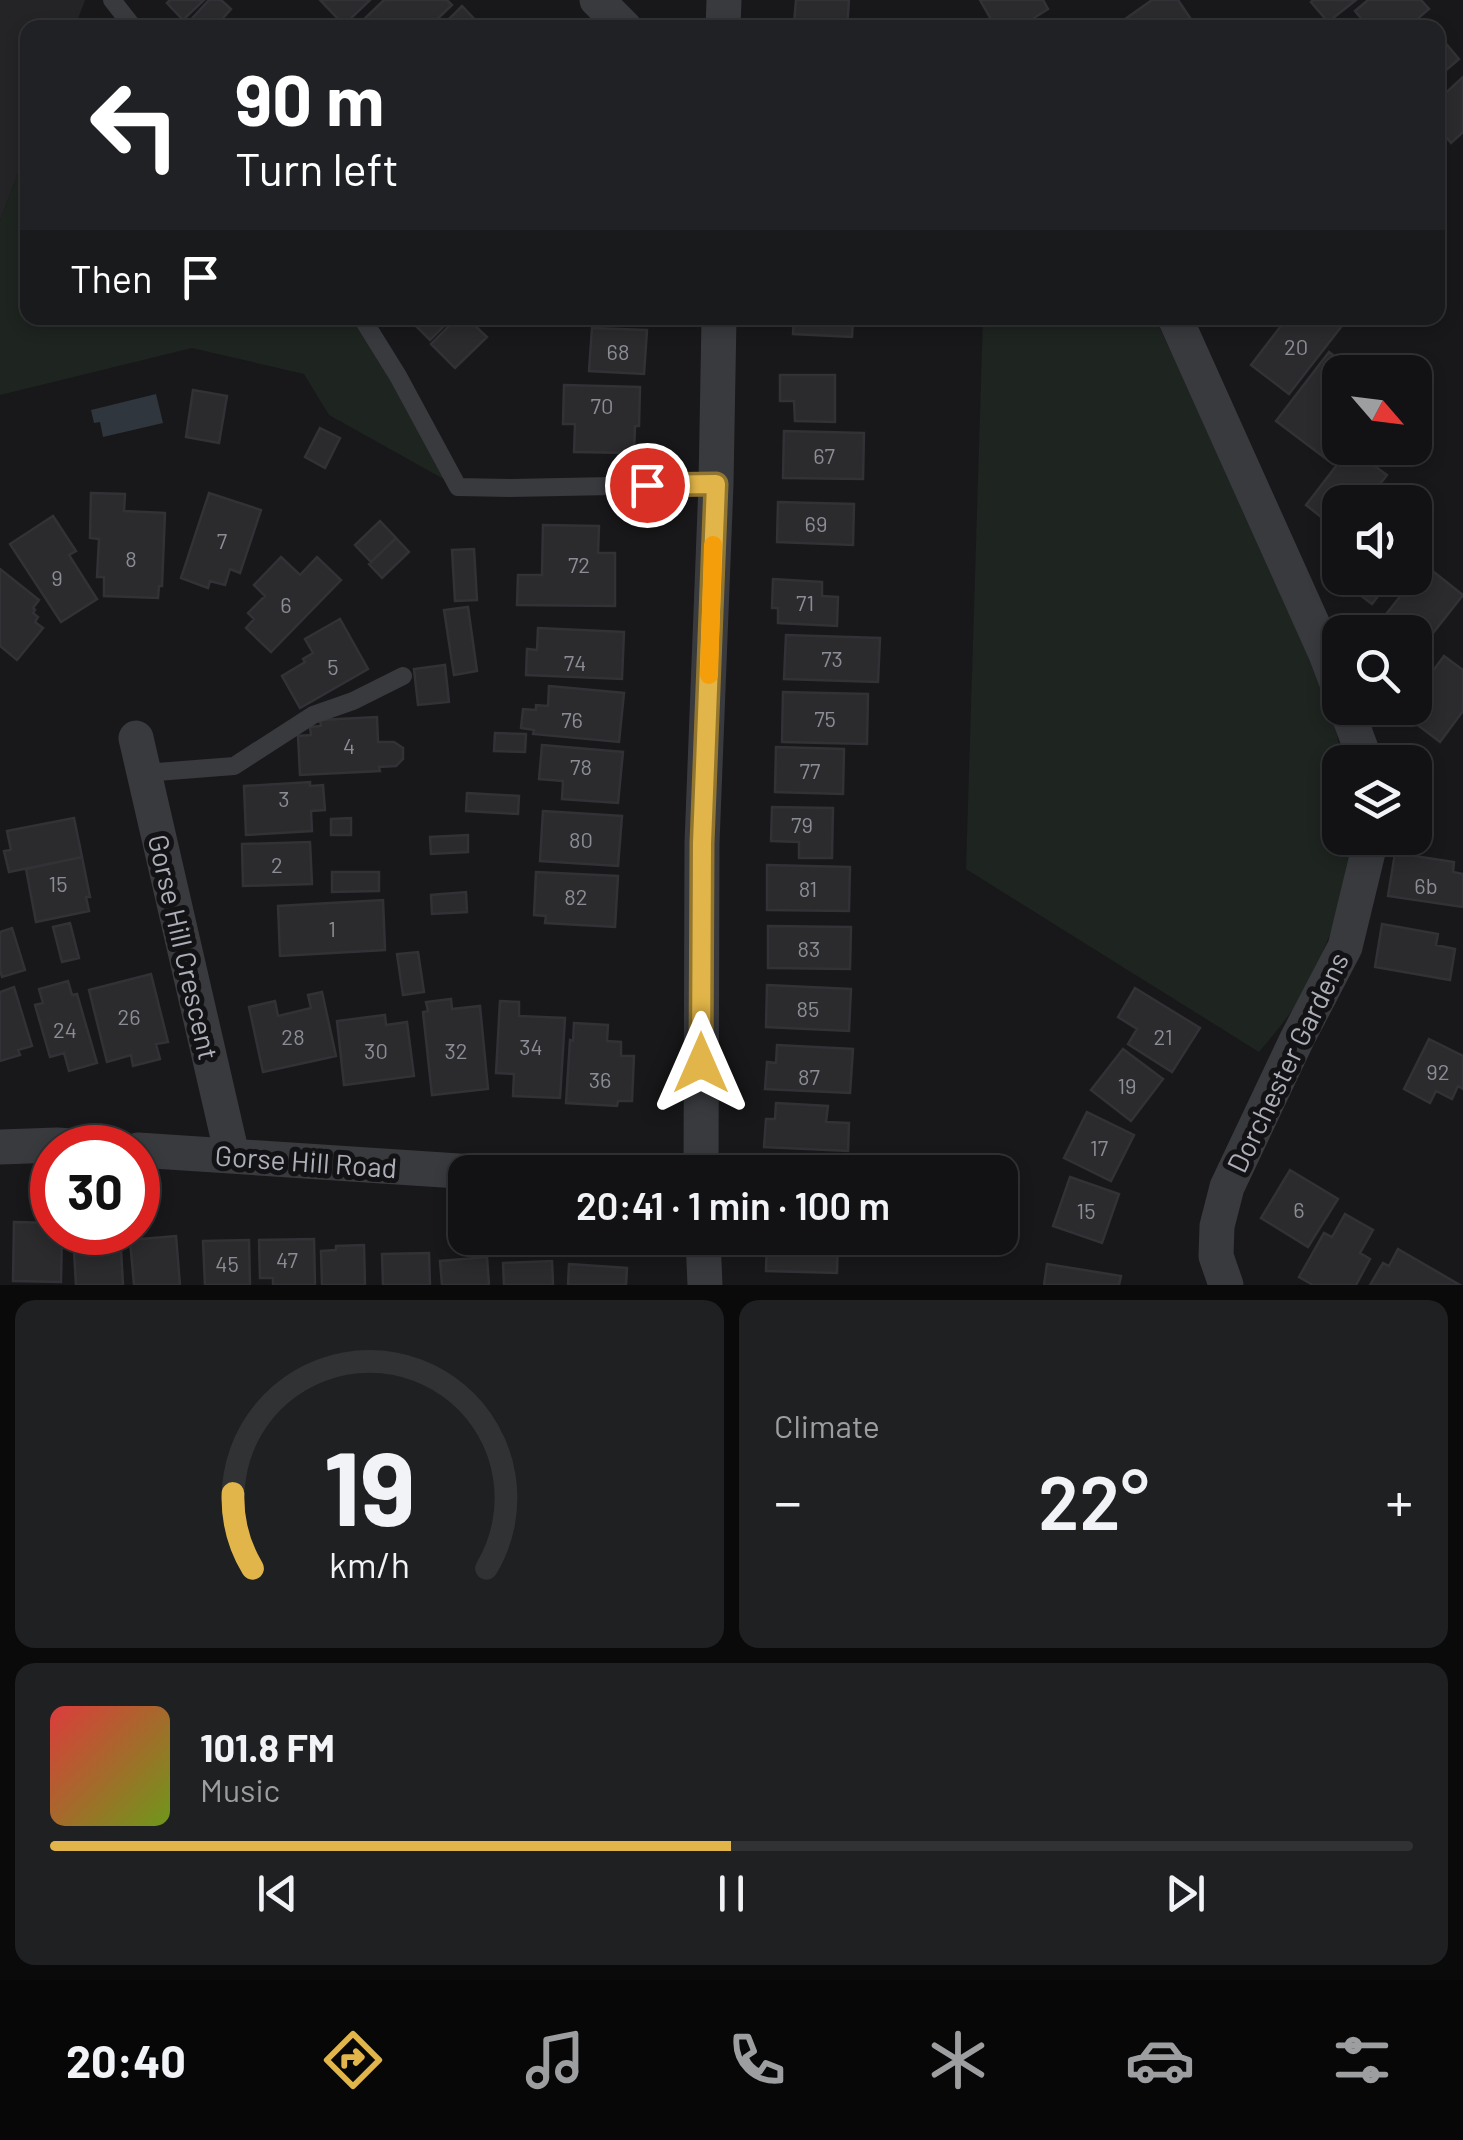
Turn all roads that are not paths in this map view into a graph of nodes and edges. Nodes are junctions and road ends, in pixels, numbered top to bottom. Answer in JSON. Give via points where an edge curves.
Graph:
{"nodes":[{"id":1,"x":112,"y":0,"type":"edge"},
{"id":2,"x":597,"y":0,"type":"edge"},
{"id":3,"x":128,"y":20,"type":"edge"},
{"id":4,"x":618,"y":20,"type":"edge"},
{"id":5,"x":366,"y":325,"type":"edge"},
{"id":6,"x":719,"y":325,"type":"edge"},
{"id":7,"x":1178,"y":325,"type":"edge"},
{"id":8,"x":716,"y":484,"type":"junction"},
{"id":9,"x":1322,"y":645,"type":"edge"},
{"id":10,"x":404,"y":676,"type":"dead end"},
{"id":11,"x":136,"y":738,"type":"dead end"},
{"id":12,"x":144,"y":774,"type":"junction"},
{"id":13,"x":1367,"y":855,"type":"edge"},
{"id":14,"x":30,"y":1146,"type":"edge"},
{"id":15,"x":0,"y":1147,"type":"edge"},
{"id":16,"x":160,"y":1151,"type":"edge"},
{"id":17,"x":232,"y":1155,"type":"junction"},
{"id":18,"x":700,"y":1155,"type":"edge"},
{"id":19,"x":448,"y":1170,"type":"edge"},
{"id":20,"x":704,"y":1255,"type":"edge"},
{"id":21,"x":705,"y":1285,"type":"edge"},
{"id":22,"x":1226,"y":1285,"type":"edge"}],
"edges":[{"from":1,"to":3,"type":"lane"},
{"from":2,"to":4,"type":"street"},
{"from":5,"to":8,"type":"lane","via":[[458,487]]},
{"from":6,"to":8,"type":"street"},
{"from":7,"to":9,"type":"street"},
{"from":8,"to":18,"type":"street","via":[[702,843]]},
{"from":10,"to":12,"type":"lane","via":[[314,715],[234,766]]},
{"from":11,"to":12,"type":"street","name":"Gorse Hill Crescent"},
{"from":12,"to":17,"type":"street","name":"Gorse Hill Crescent"},
{"from":13,"to":22,"type":"street","name":"Dorchester Gardens","via":[[1345,947],[1227,1187],[1216,1256]]},
{"from":14,"to":15,"type":"street"},
{"from":16,"to":17,"type":"street","name":"Gorse Hill Road"},
{"from":17,"to":19,"type":"street","name":"Gorse Hill Road"},
{"from":20,"to":21,"type":"street"}]}
